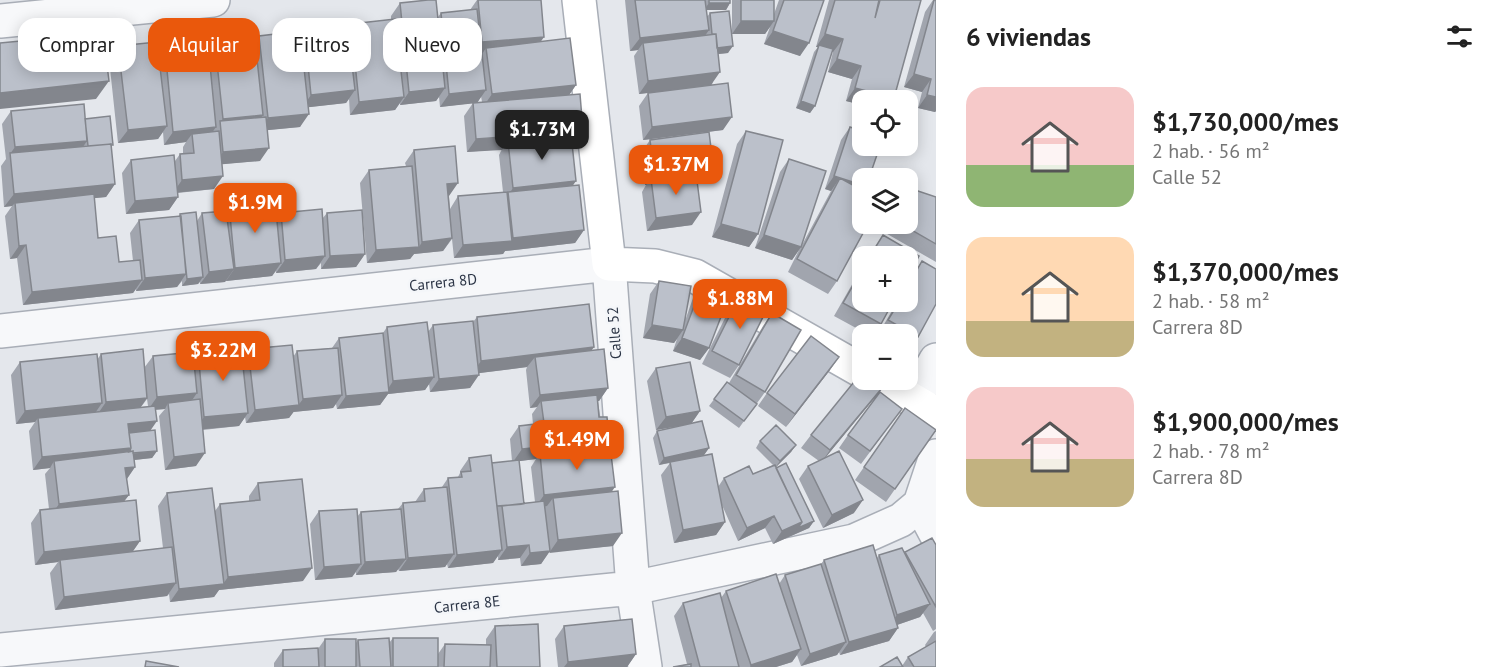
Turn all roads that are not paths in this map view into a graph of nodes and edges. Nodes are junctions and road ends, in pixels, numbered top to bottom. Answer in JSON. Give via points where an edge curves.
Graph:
{"nodes":[{"id":1,"x":213,"y":0,"type":"edge"},
{"id":2,"x":579,"y":0,"type":"edge"},
{"id":3,"x":0,"y":21,"type":"edge"},
{"id":4,"x":609,"y":264,"type":"junction"},
{"id":5,"x":0,"y":331,"type":"edge"},
{"id":6,"x":936,"y":360,"type":"edge"},
{"id":7,"x":852,"y":365,"type":"edge"},
{"id":8,"x":895,"y":390,"type":"edge"},
{"id":9,"x":925,"y":407,"type":"edge"},
{"id":10,"x":936,"y":456,"type":"edge"},
{"id":11,"x":920,"y":504,"type":"junction"},
{"id":12,"x":936,"y":534,"type":"edge"},
{"id":13,"x":633,"y":588,"type":"junction"},
{"id":14,"x":0,"y":650,"type":"edge"},
{"id":15,"x":645,"y":667,"type":"edge"}],
"edges":[{"from":1,"to":3,"type":"street"},
{"from":2,"to":4,"type":"street","name":"Calle 52"},
{"from":4,"to":5,"type":"street","name":"Carrera 8D"},
{"from":4,"to":7,"type":"street","name":"Carrera 8D","via":[[655,266],[695,276]]},
{"from":4,"to":13,"type":"street","name":"Calle 52"},
{"from":6,"to":9,"type":"street"},
{"from":8,"to":9,"type":"street"},
{"from":10,"to":11,"type":"street"},
{"from":11,"to":12,"type":"street"},
{"from":11,"to":13,"type":"street","name":"Carrera 8E","via":[[901,520],[854,541]]},
{"from":13,"to":14,"type":"street","name":"Carrera 8E"},
{"from":13,"to":15,"type":"street","name":"Calle 52"}]}
